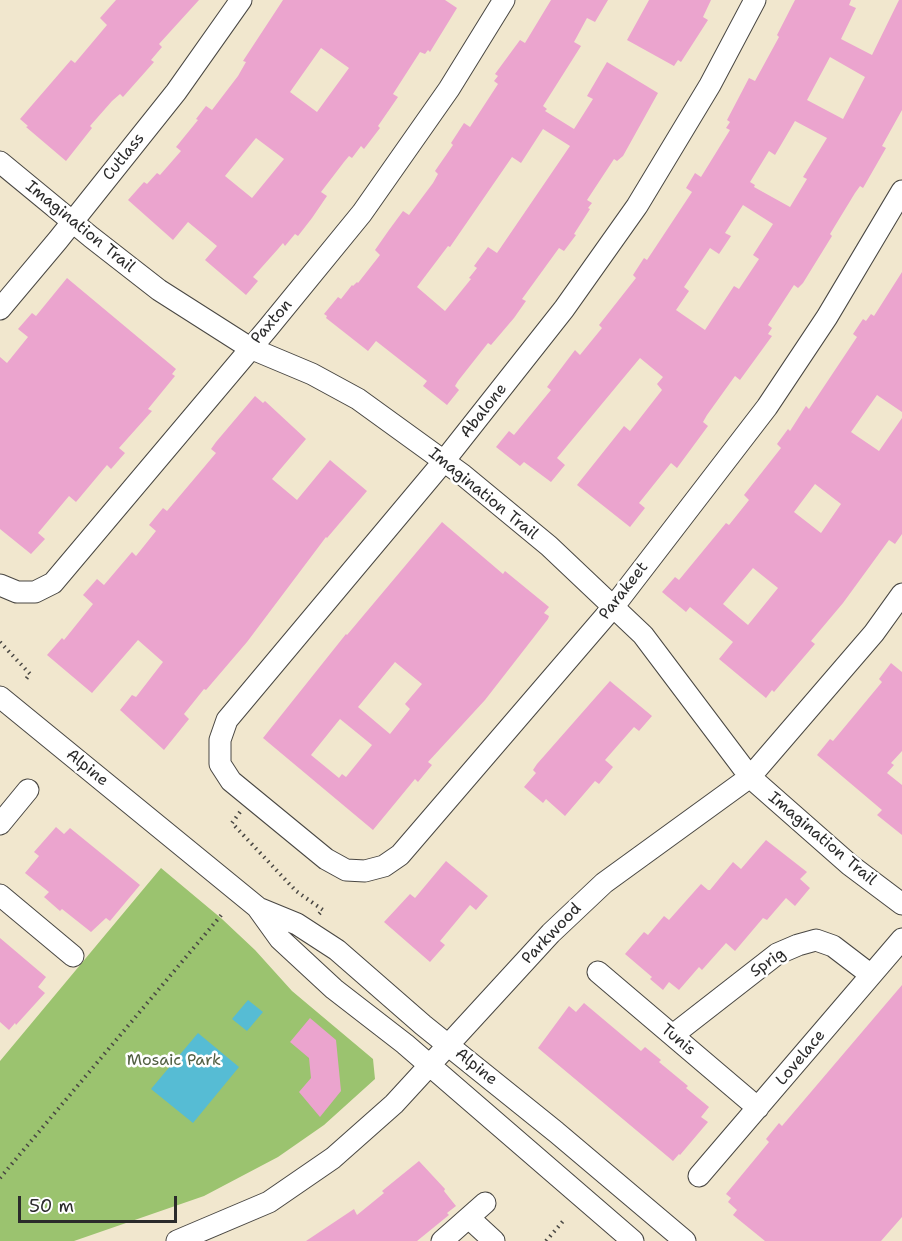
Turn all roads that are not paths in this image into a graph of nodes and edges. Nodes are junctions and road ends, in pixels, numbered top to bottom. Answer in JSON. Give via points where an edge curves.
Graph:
{"nodes":[{"id":1,"x":241,"y":0,"type":"edge"},
{"id":2,"x":504,"y":0,"type":"edge"},
{"id":3,"x":755,"y":0,"type":"edge"},
{"id":4,"x":0,"y":162,"type":"edge"},
{"id":5,"x":902,"y":191,"type":"edge"},
{"id":6,"x":72,"y":222,"type":"junction"},
{"id":7,"x":0,"y":309,"type":"edge"},
{"id":8,"x":250,"y":348,"type":"junction"},
{"id":9,"x":444,"y":461,"type":"junction"},
{"id":10,"x":0,"y":585,"type":"edge"},
{"id":11,"x":902,"y":594,"type":"edge"},
{"id":12,"x":614,"y":606,"type":"junction"},
{"id":13,"x":0,"y":697,"type":"edge"},
{"id":14,"x":750,"y":777,"type":"junction"},
{"id":15,"x":28,"y":790,"type":"dead end"},
{"id":16,"x":278,"y":820,"type":"joint"},
{"id":17,"x":0,"y":824,"type":"edge"},
{"id":18,"x":0,"y":895,"type":"edge"},
{"id":19,"x":902,"y":904,"type":"edge"},
{"id":20,"x":258,"y":907,"type":"junction"},
{"id":21,"x":902,"y":939,"type":"edge"},
{"id":22,"x":73,"y":956,"type":"dead end"},
{"id":23,"x":598,"y":972,"type":"dead end"},
{"id":24,"x":871,"y":975,"type":"junction"},
{"id":25,"x":673,"y":1035,"type":"junction"},
{"id":26,"x":448,"y":1045,"type":"junction"},
{"id":27,"x":430,"y":1067,"type":"junction"},
{"id":28,"x":758,"y":1108,"type":"junction"},
{"id":29,"x":699,"y":1176,"type":"dead end"},
{"id":30,"x":485,"y":1203,"type":"dead end"},
{"id":31,"x":469,"y":1218,"type":"junction"},
{"id":32,"x":177,"y":1241,"type":"edge"},
{"id":33,"x":441,"y":1241,"type":"edge"},
{"id":34,"x":494,"y":1241,"type":"edge"},
{"id":35,"x":633,"y":1241,"type":"edge"},
{"id":36,"x":685,"y":1241,"type":"edge"}],
"edges":[{"from":1,"to":6,"type":"street","name":"Cutlass","via":[[176,92]]},
{"from":2,"to":8,"type":"street","name":"Paxton","via":[[449,89],[362,213]]},
{"from":3,"to":9,"type":"street","name":"Abalone","via":[[710,85],[637,206],[564,309]]},
{"from":4,"to":6,"type":"street","name":"Imagination Trail"},
{"from":5,"to":12,"type":"street","name":"Parakeet","via":[[827,317],[766,407]]},
{"from":6,"to":7,"type":"street","name":"Cutlass"},
{"from":6,"to":8,"type":"street","name":"Imagination Trail","via":[[159,290]]},
{"from":8,"to":9,"type":"street","name":"Imagination Trail","via":[[358,399]]},
{"from":8,"to":10,"type":"street","name":"Paxton","via":[[53,583],[35,592],[17,592]]},
{"from":9,"to":12,"type":"street","name":"Imagination Trail","via":[[549,546]]},
{"from":9,"to":16,"type":"street","name":"Abalone","via":[[227,720],[220,740],[220,764],[231,781]]},
{"from":11,"to":14,"type":"street","name":"Parkwood","via":[[874,633]]},
{"from":12,"to":14,"type":"street","name":"Imagination Trail","via":[[643,635]]},
{"from":12,"to":16,"type":"street","name":"Parakeet","via":[[400,855],[384,866],[346,870]]},
{"from":13,"to":20,"type":"street","name":"Alpine"},
{"from":14,"to":19,"type":"street","name":"Imagination Trail","via":[[850,865]]},
{"from":14,"to":26,"type":"street","name":"Parkwood","via":[[604,883],[551,933]]},
{"from":15,"to":17,"type":"street"},
{"from":18,"to":22,"type":"street"},
{"from":20,"to":26,"type":"street","name":"Alpine","via":[[297,924],[337,950]]},
{"from":20,"to":27,"type":"street","name":"Alpine","via":[[280,939],[296,954]]},
{"from":21,"to":24,"type":"street","name":"Lovelace"},
{"from":23,"to":25,"type":"street","name":"Tunis"},
{"from":24,"to":25,"type":"street","name":"Sprig","via":[[833,946],[816,940],[798,945],[777,954]]},
{"from":24,"to":28,"type":"street","name":"Lovelace"},
{"from":25,"to":28,"type":"street","name":"Tunis"},
{"from":26,"to":27,"type":"street","name":"Parkwood"},
{"from":26,"to":36,"type":"street","name":"Alpine"},
{"from":27,"to":32,"type":"street","name":"Parkwood","via":[[333,1158],[269,1202]]},
{"from":27,"to":35,"type":"street","name":"Alpine"},
{"from":28,"to":29,"type":"street","name":"Lovelace"},
{"from":30,"to":31,"type":"street"},
{"from":31,"to":33,"type":"street"},
{"from":31,"to":34,"type":"street"}]}
